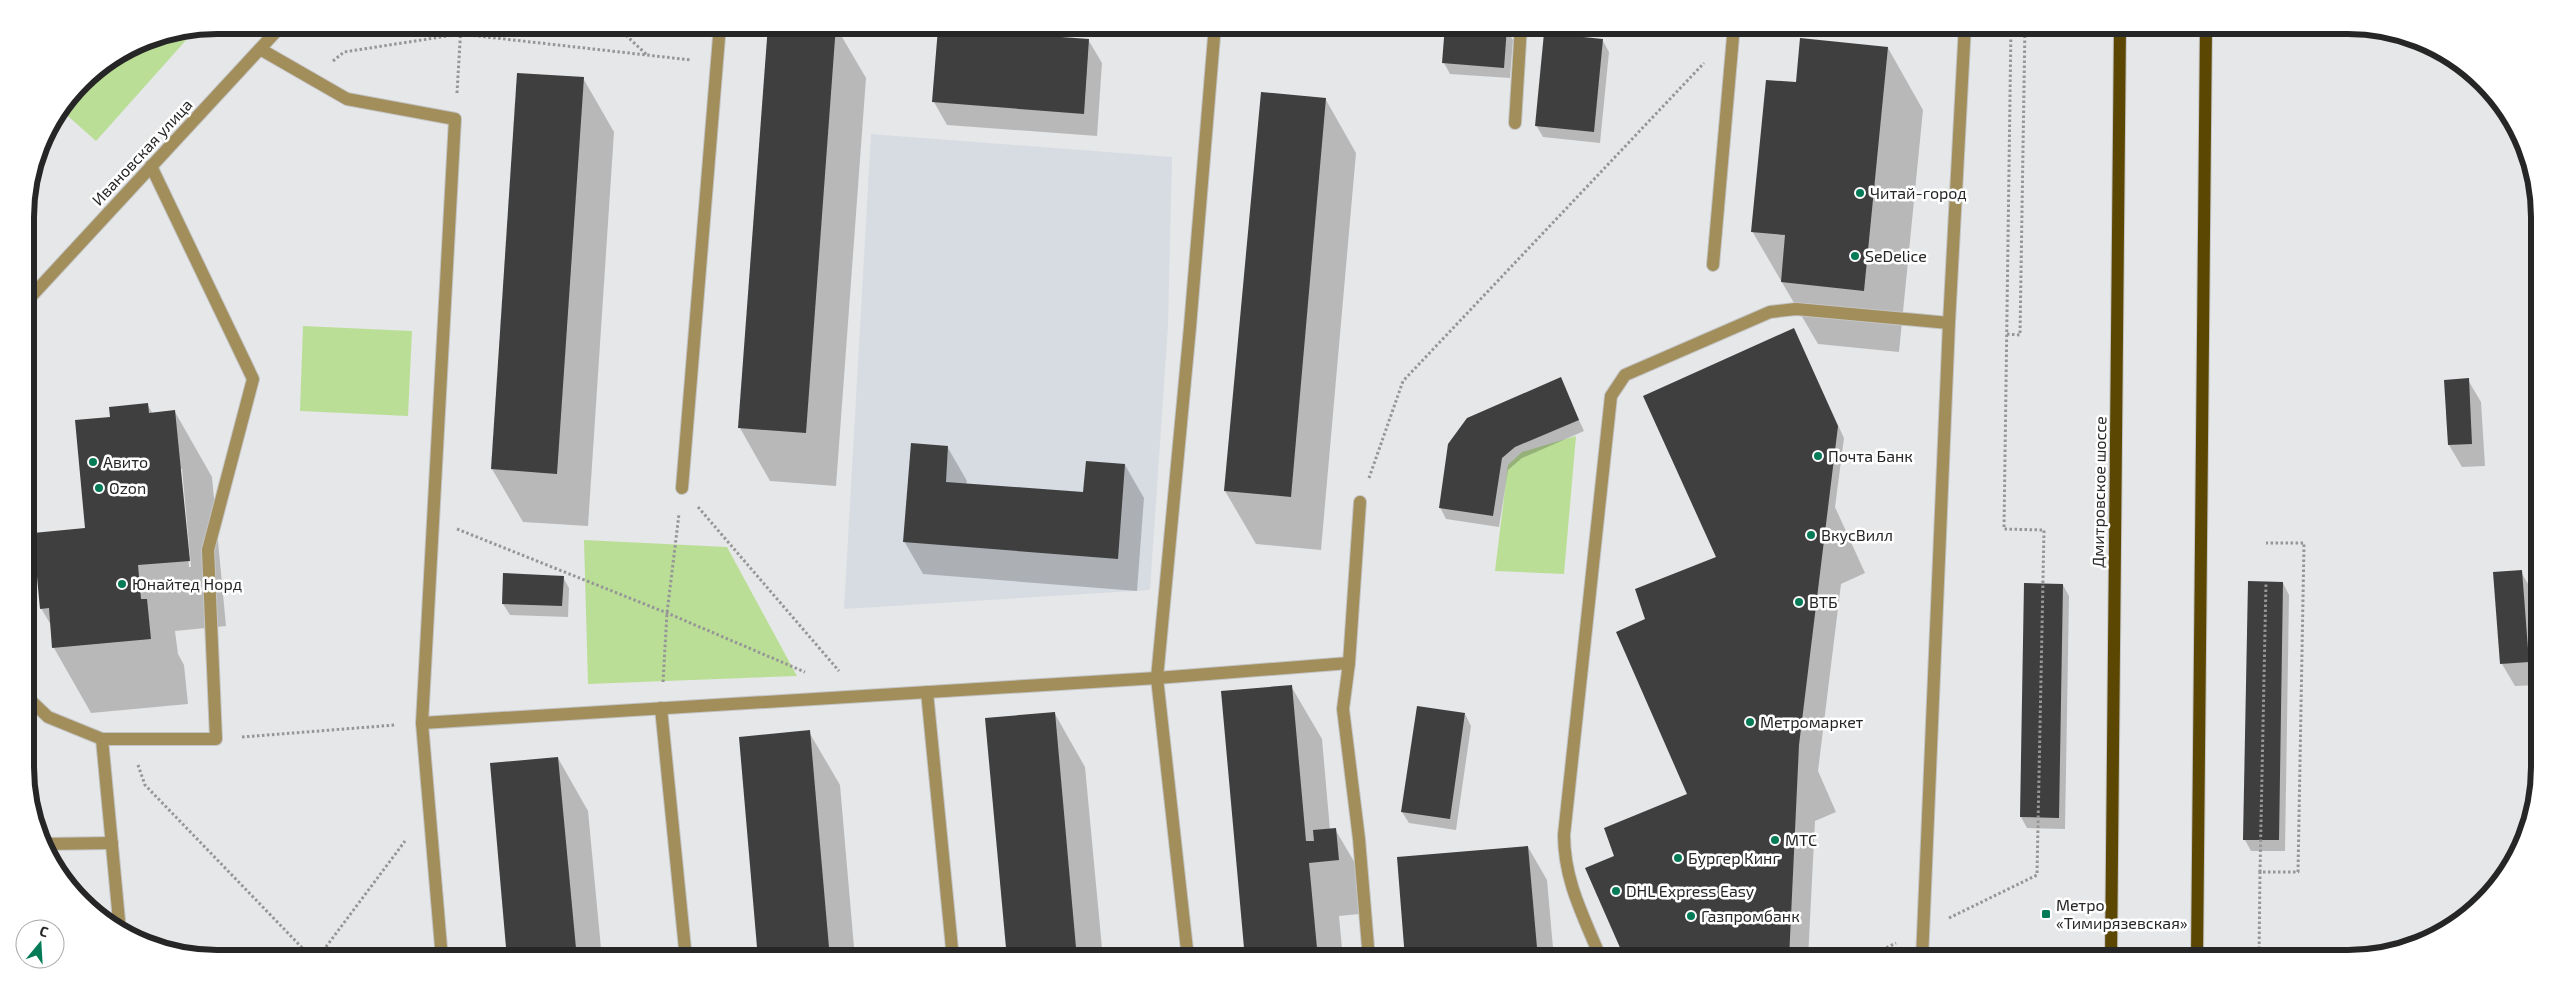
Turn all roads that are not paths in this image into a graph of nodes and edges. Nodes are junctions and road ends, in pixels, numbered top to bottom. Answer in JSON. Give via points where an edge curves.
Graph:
{"nodes":[{"id":1,"x":273,"y":34,"type":"edge"},
{"id":2,"x":719,"y":34,"type":"edge"},
{"id":3,"x":1214,"y":34,"type":"edge"},
{"id":4,"x":1520,"y":34,"type":"edge"},
{"id":5,"x":1733,"y":34,"type":"edge"},
{"id":6,"x":1965,"y":34,"type":"edge"},
{"id":7,"x":2120,"y":34,"type":"edge"},
{"id":8,"x":2206,"y":34,"type":"edge"},
{"id":9,"x":260,"y":48,"type":"junction"},
{"id":10,"x":1515,"y":123,"type":"dead end"},
{"id":11,"x":151,"y":166,"type":"junction"},
{"id":12,"x":1713,"y":265,"type":"dead end"},
{"id":13,"x":34,"y":293,"type":"edge"},
{"id":14,"x":1949,"y":323,"type":"junction"},
{"id":15,"x":682,"y":488,"type":"road end"},
{"id":16,"x":1360,"y":502,"type":"road end"},
{"id":17,"x":1349,"y":663,"type":"junction"},
{"id":18,"x":1157,"y":678,"type":"junction"},
{"id":19,"x":927,"y":692,"type":"junction"},
{"id":20,"x":34,"y":704,"type":"edge"},
{"id":21,"x":661,"y":708,"type":"junction"},
{"id":22,"x":422,"y":723,"type":"junction"},
{"id":23,"x":102,"y":739,"type":"junction"},
{"id":24,"x":112,"y":843,"type":"junction"},
{"id":25,"x":51,"y":844,"type":"edge"},
{"id":26,"x":119,"y":922,"type":"edge"},
{"id":27,"x":441,"y":950,"type":"edge"},
{"id":28,"x":685,"y":950,"type":"edge"},
{"id":29,"x":952,"y":950,"type":"edge"},
{"id":30,"x":1187,"y":950,"type":"edge"},
{"id":31,"x":1369,"y":950,"type":"edge"},
{"id":32,"x":1596,"y":950,"type":"edge"},
{"id":33,"x":1922,"y":950,"type":"edge"},
{"id":34,"x":2111,"y":950,"type":"edge"},
{"id":35,"x":2197,"y":950,"type":"edge"}],
"edges":[{"from":1,"to":9,"type":"street","name":"Ивановская улица"},
{"from":2,"to":15,"type":"street"},
{"from":3,"to":18,"type":"street"},
{"from":4,"to":10,"type":"street"},
{"from":5,"to":12,"type":"street"},
{"from":6,"to":14,"type":"street"},
{"from":7,"to":34,"type":"main road","name":"Дмитровское шоссе"},
{"from":8,"to":35,"type":"main road"},
{"from":9,"to":11,"type":"street","name":"Ивановская улица"},
{"from":9,"to":22,"type":"street","via":[[347,99],[456,119]]},
{"from":11,"to":13,"type":"street","name":"Ивановская улица"},
{"from":11,"to":23,"type":"street","via":[[254,379],[208,550],[216,739]]},
{"from":14,"to":32,"type":"street","via":[[1796,309],[1770,312],[1625,375],[1611,396],[1564,835],[1564,859],[1569,880]]},
{"from":14,"to":33,"type":"street"},
{"from":16,"to":17,"type":"street"},
{"from":17,"to":18,"type":"street"},
{"from":17,"to":31,"type":"street","via":[[1343,709]]},
{"from":18,"to":19,"type":"street"},
{"from":18,"to":30,"type":"street"},
{"from":19,"to":21,"type":"street"},
{"from":19,"to":29,"type":"street"},
{"from":20,"to":23,"type":"street","via":[[48,717]]},
{"from":21,"to":22,"type":"street"},
{"from":21,"to":28,"type":"street"},
{"from":22,"to":27,"type":"street"},
{"from":23,"to":24,"type":"street"},
{"from":24,"to":25,"type":"street"},
{"from":24,"to":26,"type":"street"}]}
